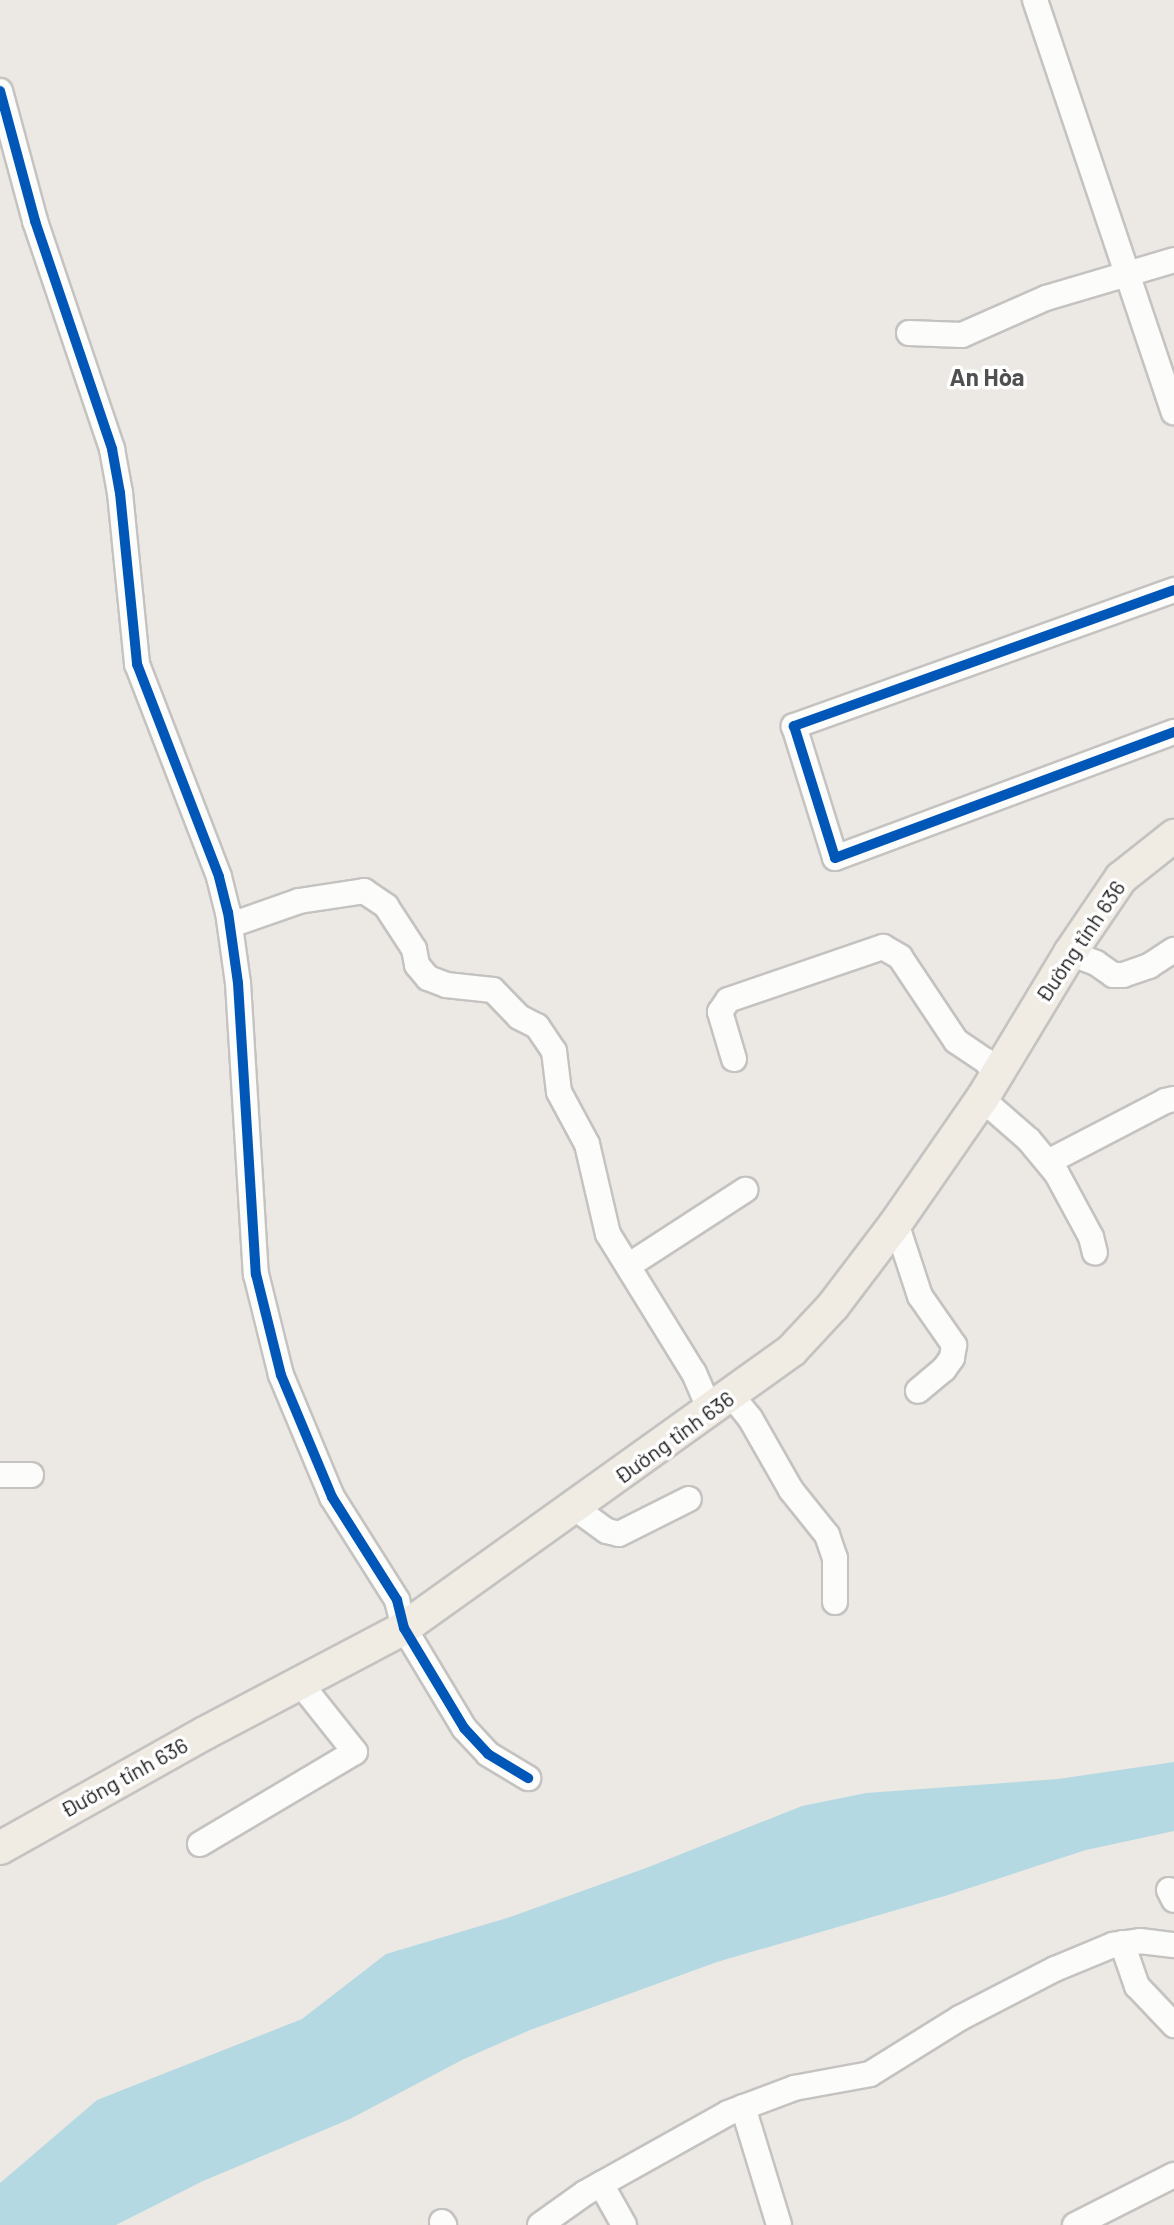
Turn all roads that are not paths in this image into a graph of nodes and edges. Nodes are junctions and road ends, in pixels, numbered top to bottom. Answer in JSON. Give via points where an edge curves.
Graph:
{"nodes":[{"id":1,"x":1035,"y":0,"type":"edge"},
{"id":2,"x":0,"y":91,"type":"edge"},
{"id":3,"x":1174,"y":260,"type":"edge"},
{"id":4,"x":1126,"y":272,"type":"junction"},
{"id":5,"x":909,"y":333,"type":"dead end"},
{"id":6,"x":1174,"y":412,"type":"edge"},
{"id":7,"x":1174,"y":590,"type":"edge"},
{"id":8,"x":1174,"y":732,"type":"edge"},
{"id":9,"x":1174,"y":836,"type":"edge"},
{"id":10,"x":231,"y":925,"type":"junction"},
{"id":11,"x":1174,"y":950,"type":"edge"},
{"id":12,"x":1070,"y":953,"type":"junction"},
{"id":13,"x":734,"y":1059,"type":"dead end"},
{"id":14,"x":989,"y":1086,"type":"junction"},
{"id":15,"x":1174,"y":1099,"type":"edge"},
{"id":16,"x":1048,"y":1162,"type":"junction"},
{"id":17,"x":745,"y":1190,"type":"dead end"},
{"id":18,"x":896,"y":1223,"type":"junction"},
{"id":19,"x":1095,"y":1253,"type":"dead end"},
{"id":20,"x":628,"y":1266,"type":"junction"},
{"id":21,"x":918,"y":1391,"type":"dead end"},
{"id":22,"x":721,"y":1403,"type":"junction"},
{"id":23,"x":0,"y":1475,"type":"edge"},
{"id":24,"x":31,"y":1475,"type":"dead end"},
{"id":25,"x":689,"y":1499,"type":"dead end"},
{"id":26,"x":575,"y":1508,"type":"junction"},
{"id":27,"x":835,"y":1602,"type":"dead end"},
{"id":28,"x":404,"y":1628,"type":"junction"},
{"id":29,"x":301,"y":1684,"type":"junction"},
{"id":30,"x":528,"y":1778,"type":"dead end"},
{"id":31,"x":200,"y":1844,"type":"dead end"},
{"id":32,"x":0,"y":1848,"type":"edge"},
{"id":33,"x":1122,"y":1943,"type":"junction"},
{"id":34,"x":1174,"y":1945,"type":"edge"},
{"id":35,"x":1174,"y":2025,"type":"edge"},
{"id":36,"x":743,"y":2107,"type":"junction"},
{"id":37,"x":1174,"y":2175,"type":"edge"},
{"id":38,"x":601,"y":2184,"type":"junction"},
{"id":39,"x":1122,"y":2214,"type":"edge"},
{"id":40,"x":540,"y":2225,"type":"edge"},
{"id":41,"x":624,"y":2225,"type":"edge"},
{"id":42,"x":779,"y":2225,"type":"edge"},
{"id":43,"x":1075,"y":2225,"type":"edge"}],
"edges":[{"from":1,"to":4,"type":"street"},
{"from":2,"to":10,"type":"street","via":[[35,221],[110,440],[137,664],[219,877]]},
{"from":3,"to":4,"type":"street"},
{"from":4,"to":5,"type":"street","via":[[1046,298],[962,335]]},
{"from":4,"to":6,"type":"street"},
{"from":7,"to":8,"type":"street","via":[[794,726],[835,858]]},
{"from":9,"to":12,"type":"main road","name":"Đường tỉnh 636","via":[[1121,878]]},
{"from":10,"to":20,"type":"street","via":[[299,901],[364,891],[379,898],[396,919],[428,978],[493,990],[519,1017],[537,1026],[554,1051],[559,1092],[587,1144],[608,1234]]},
{"from":10,"to":28,"type":"street","via":[[256,1274],[267,1329],[312,1456],[351,1530],[397,1600]]},
{"from":11,"to":12,"type":"street","via":[[1123,975]]},
{"from":12,"to":14,"type":"main road","name":"Đường tỉnh 636"},
{"from":13,"to":14,"type":"street","via":[[720,1012],[728,1000],[883,947],[900,957],[956,1041],[986,1061]]},
{"from":14,"to":16,"type":"street"},
{"from":14,"to":18,"type":"main road","name":"Đường tỉnh 636"},
{"from":15,"to":16,"type":"street"},
{"from":16,"to":19,"type":"street"},
{"from":17,"to":20,"type":"street"},
{"from":18,"to":21,"type":"street","via":[[920,1296],[954,1345],[944,1369]]},
{"from":18,"to":22,"type":"main road","name":"Đường tỉnh 636","via":[[815,1327]]},
{"from":20,"to":22,"type":"street","via":[[694,1373]]},
{"from":22,"to":26,"type":"main road","name":"Đường tỉnh 636"},
{"from":22,"to":27,"type":"street","via":[[750,1418],[791,1490],[827,1535],[835,1558]]},
{"from":23,"to":24,"type":"street"},
{"from":25,"to":26,"type":"street","via":[[619,1534]]},
{"from":26,"to":28,"type":"main road","name":"Đường tỉnh 636"},
{"from":28,"to":29,"type":"main road","name":"Đường tỉnh 636"},
{"from":28,"to":30,"type":"street","via":[[464,1728],[488,1754]]},
{"from":29,"to":31,"type":"street","via":[[355,1752]]},
{"from":29,"to":32,"type":"main road","name":"Đường tỉnh 636"},
{"from":33,"to":34,"type":"street"},
{"from":33,"to":35,"type":"street","via":[[1137,1986]]},
{"from":33,"to":36,"type":"street","via":[[1055,1969],[960,2018],[870,2074],[794,2088]]},
{"from":36,"to":38,"type":"street"},
{"from":36,"to":42,"type":"street"},
{"from":37,"to":39,"type":"street"},
{"from":38,"to":40,"type":"street"},
{"from":38,"to":41,"type":"street"},
{"from":39,"to":43,"type":"street"}]}
